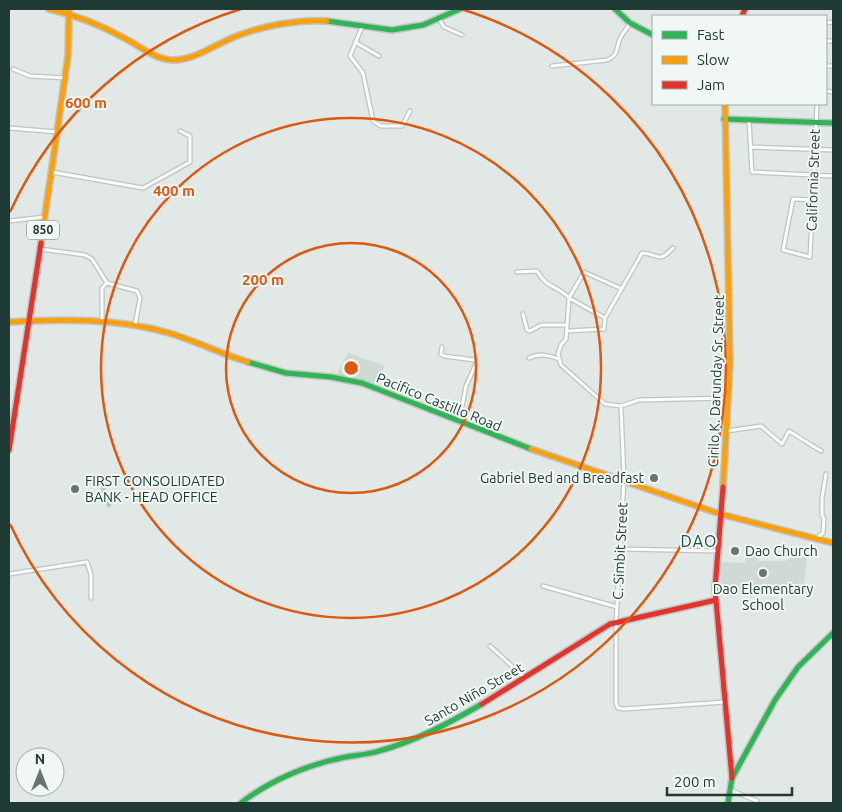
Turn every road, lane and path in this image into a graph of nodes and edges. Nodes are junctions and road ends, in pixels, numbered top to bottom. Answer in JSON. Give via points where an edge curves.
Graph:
{"nodes":[{"id":1,"x":49,"y":9,"type":"edge"},
{"id":2,"x":460,"y":9,"type":"edge"},
{"id":3,"x":615,"y":9,"type":"edge"},
{"id":4,"x":69,"y":11,"type":"edge"},
{"id":5,"x":439,"y":19,"type":"junction"},
{"id":6,"x":630,"y":23,"type":"junction"},
{"id":7,"x":362,"y":27,"type":"junction"},
{"id":8,"x":652,"y":34,"type":"edge"},
{"id":9,"x":462,"y":35,"type":"dead end"},
{"id":10,"x":354,"y":42,"type":"junction"},
{"id":11,"x":379,"y":56,"type":"dead end"},
{"id":12,"x":552,"y":66,"type":"dead end"},
{"id":13,"x":13,"y":69,"type":"dead end"},
{"id":14,"x":65,"y":78,"type":"junction"},
{"id":15,"x":724,"y":105,"type":"edge"},
{"id":16,"x":817,"y":105,"type":"edge"},
{"id":17,"x":410,"y":111,"type":"dead end"},
{"id":18,"x":724,"y":119,"type":"junction"},
{"id":19,"x":749,"y":120,"type":"junction"},
{"id":20,"x":816,"y":122,"type":"junction"},
{"id":21,"x":833,"y":123,"type":"edge"},
{"id":22,"x":9,"y":128,"type":"edge"},
{"id":23,"x":180,"y":131,"type":"dead end"},
{"id":24,"x":59,"y":132,"type":"junction"},
{"id":25,"x":750,"y":147,"type":"junction"},
{"id":26,"x":814,"y":149,"type":"junction"},
{"id":27,"x":833,"y":150,"type":"edge"},
{"id":28,"x":52,"y":172,"type":"junction"},
{"id":29,"x":813,"y":174,"type":"junction"},
{"id":30,"x":833,"y":176,"type":"edge"},
{"id":31,"x":813,"y":200,"type":"junction"},
{"id":32,"x":45,"y":217,"type":"junction"},
{"id":33,"x":9,"y":221,"type":"edge"},
{"id":34,"x":673,"y":248,"type":"dead end"},
{"id":35,"x":40,"y":249,"type":"junction"},
{"id":36,"x":517,"y":272,"type":"dead end"},
{"id":37,"x":106,"y":283,"type":"junction"},
{"id":38,"x":622,"y":289,"type":"junction"},
{"id":39,"x":569,"y":298,"type":"junction"},
{"id":40,"x":522,"y":314,"type":"dead end"},
{"id":41,"x":605,"y":318,"type":"junction"},
{"id":42,"x":30,"y":319,"type":"junction"},
{"id":43,"x":102,"y":321,"type":"junction"},
{"id":44,"x":9,"y":322,"type":"edge"},
{"id":45,"x":135,"y":325,"type":"junction"},
{"id":46,"x":567,"y":325,"type":"junction"},
{"id":47,"x":567,"y":331,"type":"junction"},
{"id":48,"x":442,"y":347,"type":"dead end"},
{"id":49,"x":529,"y":358,"type":"dead end"},
{"id":50,"x":559,"y":359,"type":"junction"},
{"id":51,"x":729,"y":398,"type":"junction"},
{"id":52,"x":621,"y":406,"type":"junction"},
{"id":53,"x":459,"y":422,"type":"junction"},
{"id":54,"x":727,"y":431,"type":"junction"},
{"id":55,"x":9,"y":450,"type":"edge"},
{"id":56,"x":821,"y":451,"type":"dead end"},
{"id":57,"x":826,"y":474,"type":"dead end"},
{"id":58,"x":624,"y":479,"type":"junction"},
{"id":59,"x":720,"y":514,"type":"junction"},
{"id":60,"x":817,"y":539,"type":"junction"},
{"id":61,"x":833,"y":543,"type":"edge"},
{"id":62,"x":621,"y":549,"type":"junction"},
{"id":63,"x":717,"y":551,"type":"junction"},
{"id":64,"x":9,"y":574,"type":"edge"},
{"id":65,"x":543,"y":586,"type":"dead end"},
{"id":66,"x":91,"y":598,"type":"dead end"},
{"id":67,"x":716,"y":600,"type":"junction"},
{"id":68,"x":617,"y":606,"type":"junction"},
{"id":69,"x":616,"y":623,"type":"junction"},
{"id":70,"x":833,"y":632,"type":"edge"},
{"id":71,"x":490,"y":646,"type":"dead end"},
{"id":72,"x":525,"y":678,"type":"junction"},
{"id":73,"x":725,"y":702,"type":"junction"},
{"id":74,"x":732,"y":778,"type":"junction"},
{"id":75,"x":730,"y":790,"type":"junction"},
{"id":76,"x":757,"y":801,"type":"dead end"},
{"id":77,"x":241,"y":803,"type":"edge"},
{"id":78,"x":728,"y":803,"type":"edge"}],
"edges":[{"from":1,"to":4,"type":"main road"},
{"from":2,"to":5,"type":"main road"},
{"from":3,"to":6,"type":"main road"},
{"from":4,"to":7,"type":"main road","via":[[157,57],[174,60],[238,35],[302,21]]},
{"from":4,"to":14,"type":"main road","number":"850"},
{"from":5,"to":7,"type":"main road","via":[[392,30]]},
{"from":5,"to":9,"type":"street","via":[[444,27]]},
{"from":6,"to":8,"type":"main road"},
{"from":6,"to":12,"type":"street","via":[[613,57]]},
{"from":7,"to":10,"type":"street"},
{"from":10,"to":11,"type":"street"},
{"from":10,"to":17,"type":"street","via":[[350,56],[363,73],[373,121],[381,126],[402,126]]},
{"from":13,"to":14,"type":"street","via":[[30,76]]},
{"from":14,"to":24,"type":"main road","number":"850"},
{"from":15,"to":18,"type":"main road","name":"Cirilo K. Darunday Sr. Street"},
{"from":16,"to":20,"type":"street","name":"California Street"},
{"from":18,"to":19,"type":"main road"},
{"from":18,"to":51,"type":"main road","name":"Cirilo K. Darunday Sr. Street","via":[[730,279]]},
{"from":19,"to":20,"type":"main road"},
{"from":19,"to":25,"type":"street"},
{"from":20,"to":21,"type":"main road"},
{"from":20,"to":26,"type":"street","name":"California Street"},
{"from":22,"to":24,"type":"street"},
{"from":23,"to":28,"type":"street","via":[[190,136],[190,162],[143,188]]},
{"from":24,"to":28,"type":"main road","number":"850"},
{"from":25,"to":26,"type":"street"},
{"from":25,"to":29,"type":"street","via":[[752,172]]},
{"from":26,"to":27,"type":"street"},
{"from":26,"to":29,"type":"street","name":"California Street"},
{"from":28,"to":32,"type":"main road","number":"850"},
{"from":29,"to":30,"type":"street"},
{"from":29,"to":31,"type":"street","name":"California Street"},
{"from":31,"to":31,"type":"street","name":"California Street","via":[[810,256],[783,250],[792,199]]},
{"from":32,"to":33,"type":"street"},
{"from":32,"to":35,"type":"main road","number":"850"},
{"from":34,"to":38,"type":"street","via":[[664,258],[642,253]]},
{"from":35,"to":37,"type":"street","via":[[85,255],[92,259]]},
{"from":35,"to":42,"type":"main road","number":"850"},
{"from":36,"to":39,"type":"street","via":[[537,271],[544,283]]},
{"from":37,"to":43,"type":"street","via":[[102,288]]},
{"from":37,"to":45,"type":"street","via":[[137,291],[140,298]]},
{"from":38,"to":39,"type":"street","via":[[584,272]]},
{"from":38,"to":41,"type":"street"},
{"from":39,"to":41,"type":"street"},
{"from":39,"to":46,"type":"street"},
{"from":40,"to":46,"type":"street","via":[[530,331],[541,325]]},
{"from":41,"to":47,"type":"street","via":[[604,328]]},
{"from":42,"to":43,"type":"main road","name":"Pacifico Castillo Road"},
{"from":42,"to":44,"type":"main road","name":"Pacifico Castillo Road"},
{"from":42,"to":55,"type":"main road","number":"850"},
{"from":43,"to":45,"type":"main road","name":"Pacifico Castillo Road"},
{"from":45,"to":53,"type":"main road","name":"Pacifico Castillo Road","via":[[169,333],[286,373],[331,377],[367,385]]},
{"from":46,"to":47,"type":"street"},
{"from":47,"to":50,"type":"street"},
{"from":48,"to":53,"type":"street","via":[[444,356],[475,360],[476,364],[466,386]]},
{"from":49,"to":50,"type":"street","via":[[547,355]]},
{"from":50,"to":52,"type":"street","via":[[561,365],[605,404]]},
{"from":51,"to":52,"type":"street","via":[[639,400]]},
{"from":51,"to":54,"type":"main road","name":"Cirilo K. Darunday Sr. Street"},
{"from":52,"to":58,"type":"street","name":"C. Simbit Street"},
{"from":53,"to":58,"type":"main road","name":"Pacifico Castillo Road","via":[[547,456]]},
{"from":54,"to":56,"type":"street","via":[[761,426],[782,444],[789,431]]},
{"from":54,"to":59,"type":"main road","name":"Cirilo K. Darunday Sr. Street"},
{"from":57,"to":60,"type":"street","via":[[822,498],[823,534]]},
{"from":58,"to":59,"type":"main road","name":"Pacifico Castillo Road"},
{"from":58,"to":62,"type":"street","name":"C. Simbit Street"},
{"from":59,"to":60,"type":"main road","name":"Pacifico Castillo Road"},
{"from":59,"to":63,"type":"main road","name":"Cirilo K. Darunday Sr. Street"},
{"from":60,"to":61,"type":"main road","name":"Pacifico Castillo Road"},
{"from":62,"to":63,"type":"street"},
{"from":62,"to":68,"type":"street","name":"C. Simbit Street"},
{"from":63,"to":67,"type":"main road","name":"Cirilo K. Darunday Sr. Street"},
{"from":64,"to":66,"type":"street","via":[[87,562]]},
{"from":65,"to":68,"type":"street"},
{"from":67,"to":69,"type":"main road","name":"Santo Niño Street"},
{"from":67,"to":73,"type":"main road","name":"Cirilo K. Darunday Sr. Street"},
{"from":68,"to":69,"type":"street","name":"C. Simbit Street"},
{"from":69,"to":72,"type":"main road","name":"Santo Niño Street"},
{"from":69,"to":73,"type":"street","name":"C. Simbit Street","via":[[618,708],[663,708]]},
{"from":70,"to":74,"type":"main road","via":[[798,667],[775,700]]},
{"from":71,"to":72,"type":"street"},
{"from":72,"to":77,"type":"main road","name":"Santo Niño Street","via":[[424,735],[394,747],[340,758],[284,777]]},
{"from":73,"to":74,"type":"main road","name":"Cirilo K. Darunday Sr. Street"},
{"from":74,"to":75,"type":"main road"},
{"from":75,"to":76,"type":"street"},
{"from":75,"to":78,"type":"main road"}]}
